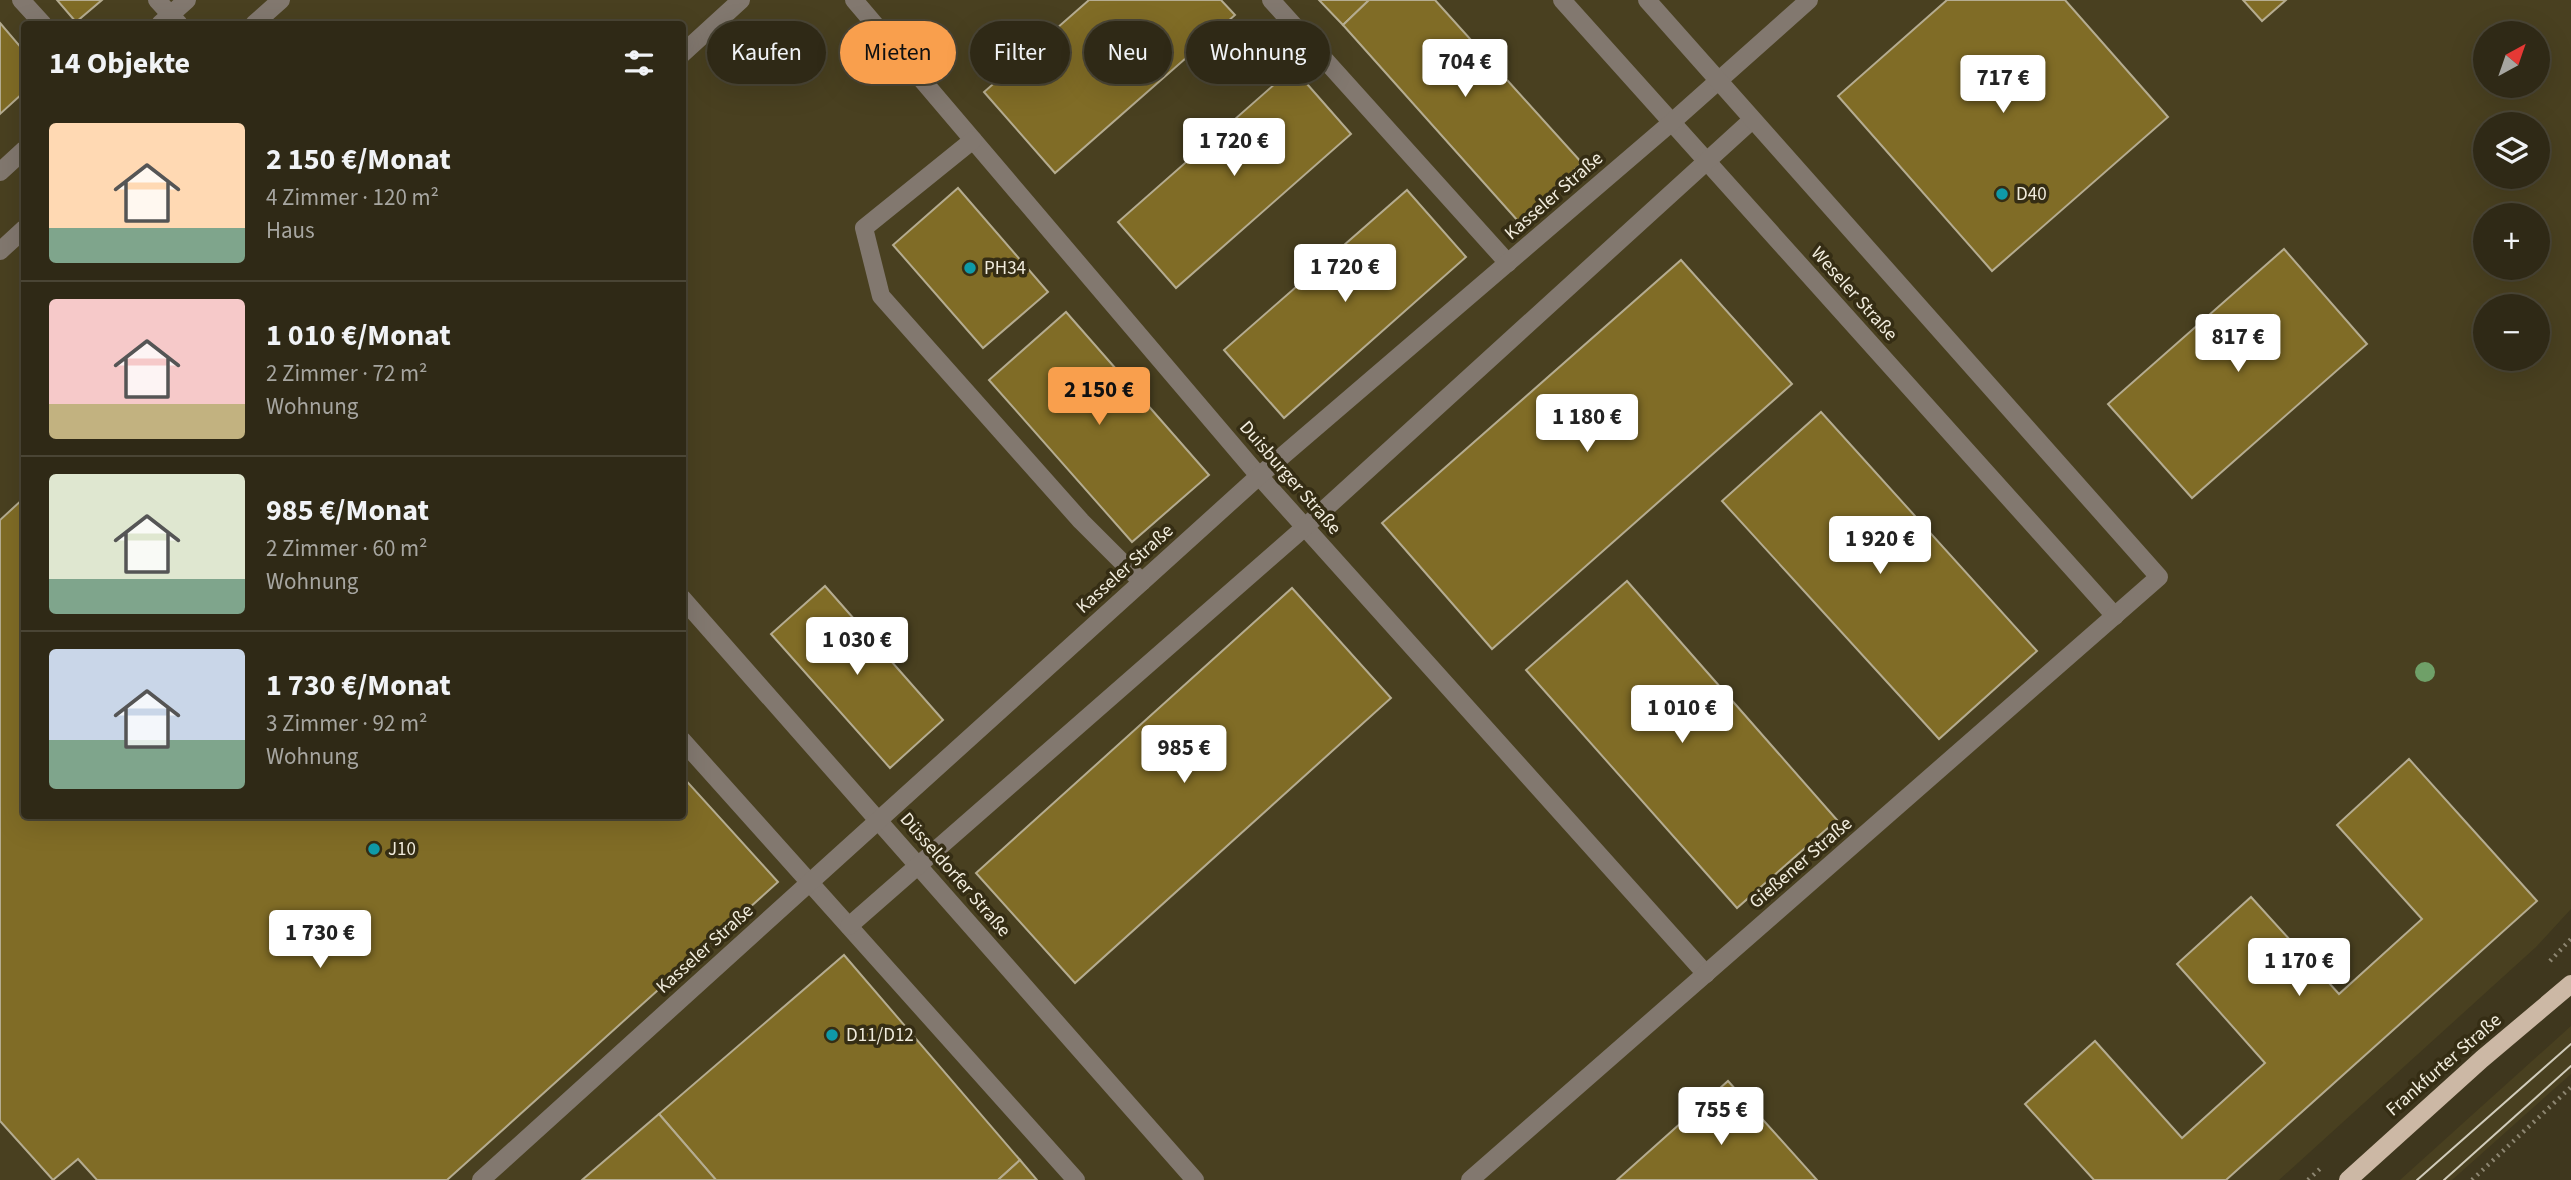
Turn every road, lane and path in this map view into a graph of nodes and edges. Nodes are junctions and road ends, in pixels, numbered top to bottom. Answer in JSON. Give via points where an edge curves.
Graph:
{"nodes":[{"id":1,"x":21,"y":0,"type":"edge"},
{"id":2,"x":158,"y":0,"type":"edge"},
{"id":3,"x":187,"y":0,"type":"edge"},
{"id":4,"x":281,"y":0,"type":"edge"},
{"id":5,"x":741,"y":0,"type":"edge"},
{"id":6,"x":854,"y":0,"type":"edge"},
{"id":7,"x":1271,"y":0,"type":"edge"},
{"id":8,"x":1562,"y":0,"type":"edge"},
{"id":9,"x":1647,"y":0,"type":"edge"},
{"id":10,"x":1809,"y":0,"type":"edge"},
{"id":11,"x":40,"y":21,"type":"edge"},
{"id":12,"x":170,"y":21,"type":"edge"},
{"id":13,"x":257,"y":21,"type":"edge"},
{"id":14,"x":686,"y":50,"type":"edge"},
{"id":15,"x":1718,"y":83,"type":"junction"},
{"id":16,"x":1752,"y":120,"type":"junction"},
{"id":17,"x":1672,"y":122,"type":"junction"},
{"id":18,"x":973,"y":140,"type":"junction"},
{"id":19,"x":21,"y":153,"type":"edge"},
{"id":20,"x":1706,"y":160,"type":"junction"},
{"id":21,"x":0,"y":172,"type":"edge"},
{"id":22,"x":21,"y":232,"type":"edge"},
{"id":23,"x":0,"y":251,"type":"edge"},
{"id":24,"x":1508,"y":263,"type":"junction"},
{"id":25,"x":1259,"y":476,"type":"junction"},
{"id":26,"x":1305,"y":527,"type":"junction"},
{"id":27,"x":2159,"y":577,"type":"joint"},
{"id":28,"x":1142,"y":582,"type":"junction"},
{"id":29,"x":686,"y":603,"type":"edge"},
{"id":30,"x":2115,"y":616,"type":"junction"},
{"id":31,"x":686,"y":744,"type":"edge"},
{"id":32,"x":878,"y":820,"type":"junction"},
{"id":33,"x":919,"y":866,"type":"junction"},
{"id":34,"x":810,"y":883,"type":"junction"},
{"id":35,"x":849,"y":926,"type":"junction"},
{"id":36,"x":1706,"y":974,"type":"junction"},
{"id":37,"x":2571,"y":984,"type":"edge"},
{"id":38,"x":2571,"y":1087,"type":"edge"},
{"id":39,"x":481,"y":1180,"type":"edge"},
{"id":40,"x":1076,"y":1180,"type":"edge"},
{"id":41,"x":1195,"y":1180,"type":"edge"},
{"id":42,"x":1470,"y":1180,"type":"edge"},
{"id":43,"x":2348,"y":1180,"type":"edge"},
{"id":44,"x":2472,"y":1180,"type":"edge"}],
"edges":[{"from":1,"to":11,"type":"lane"},
{"from":2,"to":12,"type":"lane"},
{"from":3,"to":12,"type":"lane"},
{"from":4,"to":13,"type":"lane"},
{"from":5,"to":14,"type":"lane"},
{"from":6,"to":18,"type":"lane","name":"Duisburger Straße"},
{"from":7,"to":24,"type":"lane"},
{"from":8,"to":17,"type":"lane","name":"Weseler Straße"},
{"from":9,"to":15,"type":"lane","name":"Weseler Straße"},
{"from":10,"to":15,"type":"lane","name":"Kasseler Straße"},
{"from":15,"to":16,"type":"lane","name":"Weseler Straße"},
{"from":15,"to":17,"type":"lane","name":"Kasseler Straße"},
{"from":16,"to":20,"type":"lane"},
{"from":16,"to":27,"type":"lane","name":"Weseler Straße"},
{"from":17,"to":20,"type":"lane","name":"Weseler Straße"},
{"from":17,"to":24,"type":"lane","name":"Kasseler Straße"},
{"from":18,"to":25,"type":"lane","name":"Duisburger Straße"},
{"from":18,"to":28,"type":"lane","via":[[864,228],[881,296],[1081,521]]},
{"from":19,"to":21,"type":"lane"},
{"from":20,"to":26,"type":"lane"},
{"from":20,"to":30,"type":"lane","name":"Weseler Straße"},
{"from":22,"to":23,"type":"lane"},
{"from":24,"to":25,"type":"lane","name":"Kasseler Straße"},
{"from":25,"to":26,"type":"lane","name":"Duisburger Straße"},
{"from":25,"to":28,"type":"lane","name":"Kasseler Straße"},
{"from":26,"to":33,"type":"lane"},
{"from":26,"to":36,"type":"lane","name":"Duisburger Straße"},
{"from":27,"to":30,"type":"lane","name":"Gießener Straße"},
{"from":28,"to":32,"type":"lane","name":"Kasseler Straße"},
{"from":29,"to":32,"type":"lane","name":"Düsseldorfer Straße"},
{"from":30,"to":36,"type":"lane","name":"Gießener Straße"},
{"from":31,"to":34,"type":"lane"},
{"from":32,"to":33,"type":"lane","name":"Düsseldorfer Straße"},
{"from":32,"to":34,"type":"lane","name":"Kasseler Straße"},
{"from":33,"to":35,"type":"lane"},
{"from":33,"to":41,"type":"lane","name":"Düsseldorfer Straße"},
{"from":34,"to":35,"type":"lane"},
{"from":34,"to":39,"type":"lane","name":"Kasseler Straße"},
{"from":35,"to":40,"type":"lane"},
{"from":36,"to":42,"type":"lane","name":"Gießener Straße"},
{"from":37,"to":43,"type":"main road","name":"Frankfurter Straße"},
{"from":38,"to":44,"type":"path"}]}
